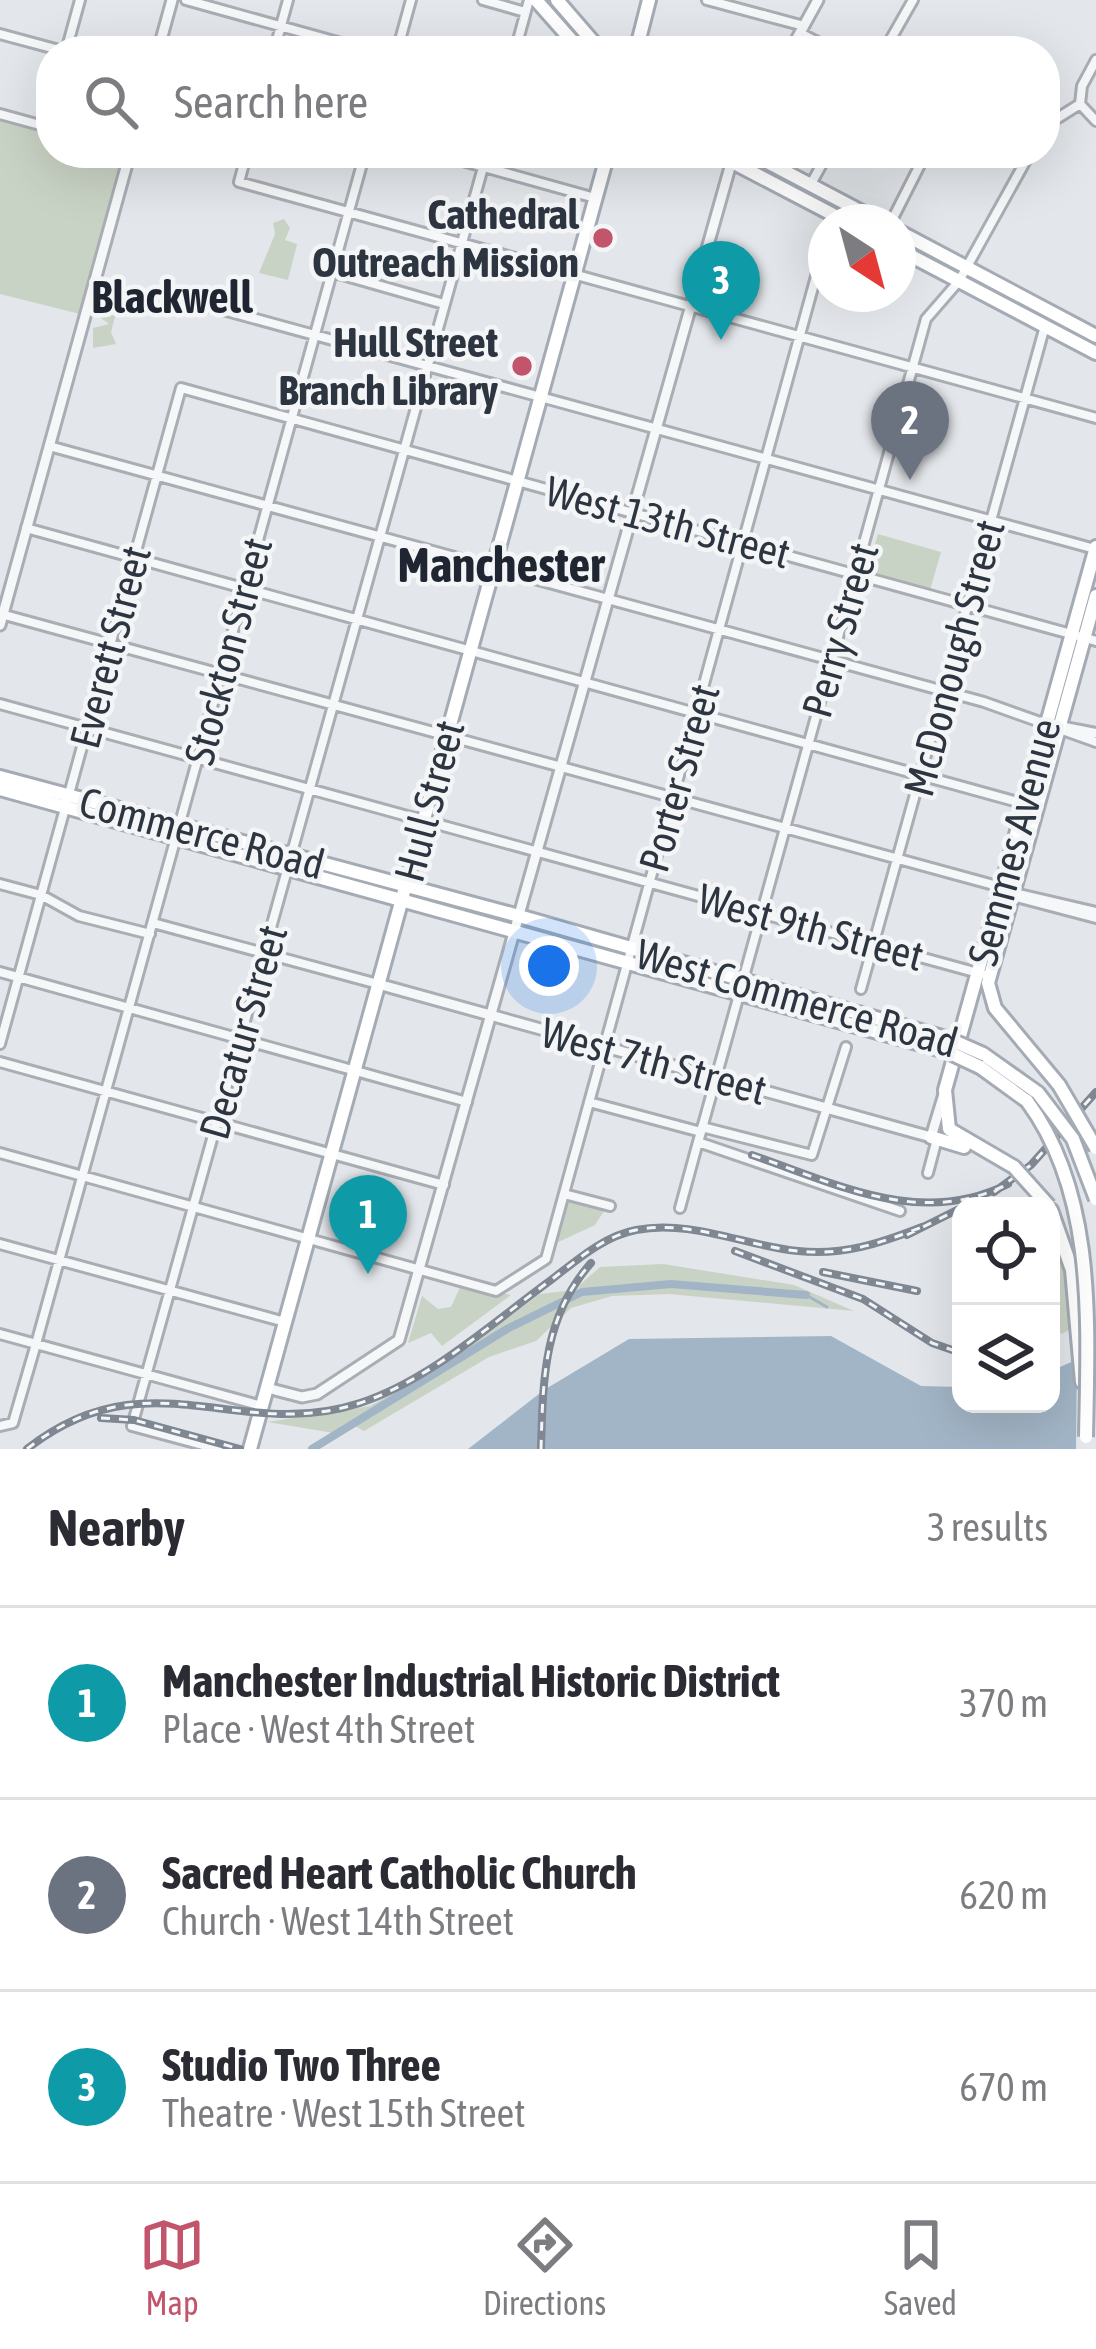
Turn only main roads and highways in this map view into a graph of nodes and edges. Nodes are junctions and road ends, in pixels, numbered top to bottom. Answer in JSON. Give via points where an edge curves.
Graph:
{"nodes":[{"id":1,"x":532,"y":0,"type":"edge"},
{"id":2,"x":556,"y":0,"type":"edge"},
{"id":3,"x":649,"y":0,"type":"edge"},
{"id":4,"x":566,"y":36,"type":"edge"},
{"id":5,"x":588,"y":36,"type":"edge"},
{"id":6,"x":640,"y":36,"type":"edge"},
{"id":7,"x":604,"y":168,"type":"edge"},
{"id":8,"x":750,"y":168,"type":"edge"},
{"id":9,"x":778,"y":168,"type":"edge"},
{"id":10,"x":809,"y":204,"type":"edge"},
{"id":11,"x":846,"y":204,"type":"edge"},
{"id":12,"x":916,"y":240,"type":"edge"},
{"id":13,"x":916,"y":259,"type":"edge"},
{"id":14,"x":1096,"y":335,"type":"edge"},
{"id":15,"x":1096,"y":353,"type":"edge"},
{"id":16,"x":1096,"y":548,"type":"edge"},
{"id":17,"x":1096,"y":596,"type":"edge"},
{"id":18,"x":1083,"y":637,"type":"edge"},
{"id":19,"x":0,"y":777,"type":"edge"},
{"id":20,"x":0,"y":789,"type":"edge"},
{"id":21,"x":67,"y":802,"type":"junction"},
{"id":22,"x":403,"y":894,"type":"junction"},
{"id":23,"x":983,"y":975,"type":"junction"},
{"id":24,"x":968,"y":1008,"type":"junction"},
{"id":25,"x":1018,"y":1037,"type":"junction"},
{"id":26,"x":1033,"y":1097,"type":"junction"},
{"id":27,"x":934,"y":1138,"type":"road end"},
{"id":28,"x":1096,"y":1148,"type":"edge"},
{"id":29,"x":982,"y":1153,"type":"junction"},
{"id":30,"x":1040,"y":1197,"type":"edge"},
{"id":31,"x":1096,"y":1199,"type":"edge"},
{"id":32,"x":1060,"y":1241,"type":"edge"},
{"id":33,"x":1086,"y":1443,"type":"edge"},
{"id":34,"x":250,"y":1449,"type":"edge"}],
"edges":[{"from":1,"to":4,"type":"main road"},
{"from":2,"to":5,"type":"main road"},
{"from":3,"to":6,"type":"main road"},
{"from":7,"to":22,"type":"main road","name":"Hull Street"},
{"from":8,"to":10,"type":"main road"},
{"from":9,"to":11,"type":"main road"},
{"from":12,"to":14,"type":"main road"},
{"from":13,"to":15,"type":"main road"},
{"from":16,"to":18,"type":"main road","name":"Semmes Avenue"},
{"from":17,"to":18,"type":"main road","name":"Semmes Avenue"},
{"from":18,"to":23,"type":"main road","name":"Semmes Avenue"},
{"from":19,"to":21,"type":"main road","name":"Commerce Road"},
{"from":20,"to":21,"type":"main road","name":"Commerce Road"},
{"from":21,"to":22,"type":"main road","name":"Commerce Road"},
{"from":22,"to":26,"type":"main road","name":"West Commerce Road","bridge":true,"via":[[947,1045]]},
{"from":22,"to":34,"type":"main road","name":"Hull Street"},
{"from":23,"to":24,"type":"main road","name":"Semmes Avenue"},
{"from":23,"to":25,"type":"main road"},
{"from":24,"to":25,"type":"main road","via":[[985,1006]]},
{"from":24,"to":29,"type":"main road","name":"Semmes Avenue","via":[[945,1090],[949,1129]]},
{"from":25,"to":28,"type":"main road","bridge":true,"via":[[1059,1084]]},
{"from":26,"to":31,"type":"main road","bridge":true,"via":[[1073,1138]]},
{"from":26,"to":33,"type":"main road","bridge":true,"via":[[1062,1148],[1085,1217]]},
{"from":27,"to":29,"type":"main road"},
{"from":29,"to":30,"type":"main road","bridge":true,"via":[[1014,1167]]},
{"from":32,"to":33,"type":"main road","bridge":true,"via":[[1076,1293]]}]}
